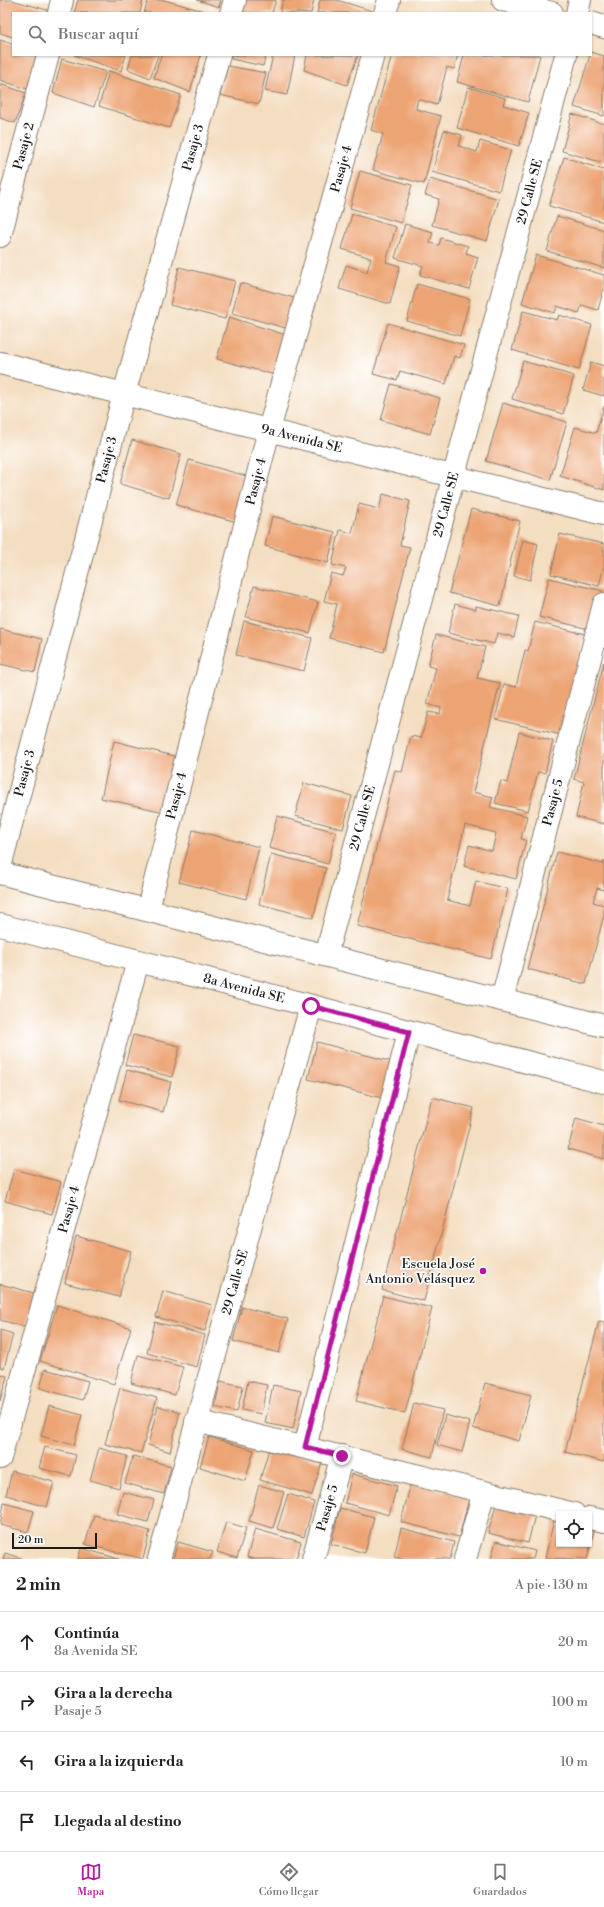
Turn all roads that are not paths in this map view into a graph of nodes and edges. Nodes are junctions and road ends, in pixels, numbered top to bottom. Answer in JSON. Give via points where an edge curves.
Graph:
{"nodes":[{"id":1,"x":62,"y":0,"type":"edge"},
{"id":2,"x":235,"y":0,"type":"edge"},
{"id":3,"x":389,"y":0,"type":"edge"},
{"id":4,"x":503,"y":0,"type":"edge"},
{"id":5,"x":580,"y":0,"type":"edge"},
{"id":6,"x":59,"y":12,"type":"edge"},
{"id":7,"x":231,"y":12,"type":"edge"},
{"id":8,"x":385,"y":12,"type":"edge"},
{"id":9,"x":548,"y":12,"type":"edge"},
{"id":10,"x":577,"y":12,"type":"edge"},
{"id":11,"x":592,"y":23,"type":"edge"},
{"id":12,"x":604,"y":27,"type":"edge"},
{"id":13,"x":48,"y":56,"type":"edge"},
{"id":14,"x":219,"y":56,"type":"edge"},
{"id":15,"x":373,"y":56,"type":"edge"},
{"id":16,"x":566,"y":56,"type":"edge"},
{"id":17,"x":0,"y":236,"type":"edge"},
{"id":18,"x":0,"y":362,"type":"edge"},
{"id":19,"x":124,"y":394,"type":"junction"},
{"id":20,"x":269,"y":430,"type":"junction"},
{"id":21,"x":452,"y":476,"type":"junction"},
{"id":22,"x":604,"y":514,"type":"edge"},
{"id":23,"x":604,"y":604,"type":"edge"},
{"id":24,"x":0,"y":867,"type":"edge"},
{"id":25,"x":0,"y":873,"type":"edge"},
{"id":26,"x":148,"y":909,"type":"junction"},
{"id":27,"x":0,"y":925,"type":"edge"},
{"id":28,"x":326,"y":955,"type":"junction"},
{"id":29,"x":138,"y":961,"type":"junction"},
{"id":30,"x":502,"y":1000,"type":"junction"},
{"id":31,"x":311,"y":1006,"type":"junction"},
{"id":32,"x":604,"y":1026,"type":"edge"},
{"id":33,"x":409,"y":1032,"type":"junction"},
{"id":34,"x":604,"y":1082,"type":"edge"},
{"id":35,"x":196,"y":1421,"type":"junction"},
{"id":36,"x":305,"y":1447,"type":"junction"},
{"id":37,"x":342,"y":1456,"type":"junction"},
{"id":38,"x":0,"y":1458,"type":"edge"},
{"id":39,"x":484,"y":1492,"type":"junction"},
{"id":40,"x":562,"y":1511,"type":"edge"},
{"id":41,"x":592,"y":1519,"type":"edge"},
{"id":42,"x":604,"y":1522,"type":"edge"},
{"id":43,"x":159,"y":1559,"type":"edge"},
{"id":44,"x":313,"y":1559,"type":"edge"},
{"id":45,"x":465,"y":1559,"type":"edge"}],
"edges":[{"from":1,"to":6,"type":"street"},
{"from":2,"to":7,"type":"street"},
{"from":3,"to":8,"type":"street"},
{"from":4,"to":9,"type":"street"},
{"from":5,"to":10,"type":"street"},
{"from":11,"to":12,"type":"street"},
{"from":13,"to":17,"type":"street","name":"Pasaje 2"},
{"from":14,"to":19,"type":"street","name":"Pasaje 3"},
{"from":15,"to":20,"type":"street","name":"Pasaje 4"},
{"from":16,"to":21,"type":"street","name":"29 Calle SE"},
{"from":18,"to":19,"type":"street","name":"9a Avenida SE"},
{"from":19,"to":20,"type":"street","name":"9a Avenida SE"},
{"from":19,"to":24,"type":"street","name":"Pasaje 3"},
{"from":20,"to":21,"type":"street","name":"9a Avenida SE"},
{"from":20,"to":26,"type":"street","name":"Pasaje 4"},
{"from":21,"to":22,"type":"street","name":"9a Avenida SE"},
{"from":21,"to":28,"type":"street","name":"29 Calle SE"},
{"from":23,"to":30,"type":"street","name":"Pasaje 5"},
{"from":25,"to":26,"type":"street"},
{"from":26,"to":28,"type":"street"},
{"from":27,"to":29,"type":"street","name":"8a Avenida SE"},
{"from":28,"to":30,"type":"street"},
{"from":29,"to":31,"type":"street","name":"8a Avenida SE"},
{"from":29,"to":38,"type":"street","name":"Pasaje 4"},
{"from":30,"to":32,"type":"street"},
{"from":31,"to":33,"type":"street","name":"8a Avenida SE"},
{"from":31,"to":35,"type":"street","name":"29 Calle SE"},
{"from":33,"to":34,"type":"street","name":"8a Avenida SE"},
{"from":33,"to":36,"type":"street"},
{"from":35,"to":36,"type":"street"},
{"from":35,"to":43,"type":"street","name":"29 Calle SE"},
{"from":36,"to":37,"type":"street"},
{"from":37,"to":39,"type":"street"},
{"from":37,"to":44,"type":"street","name":"Pasaje 5"},
{"from":39,"to":40,"type":"street"},
{"from":39,"to":45,"type":"street"},
{"from":41,"to":42,"type":"street"}]}
